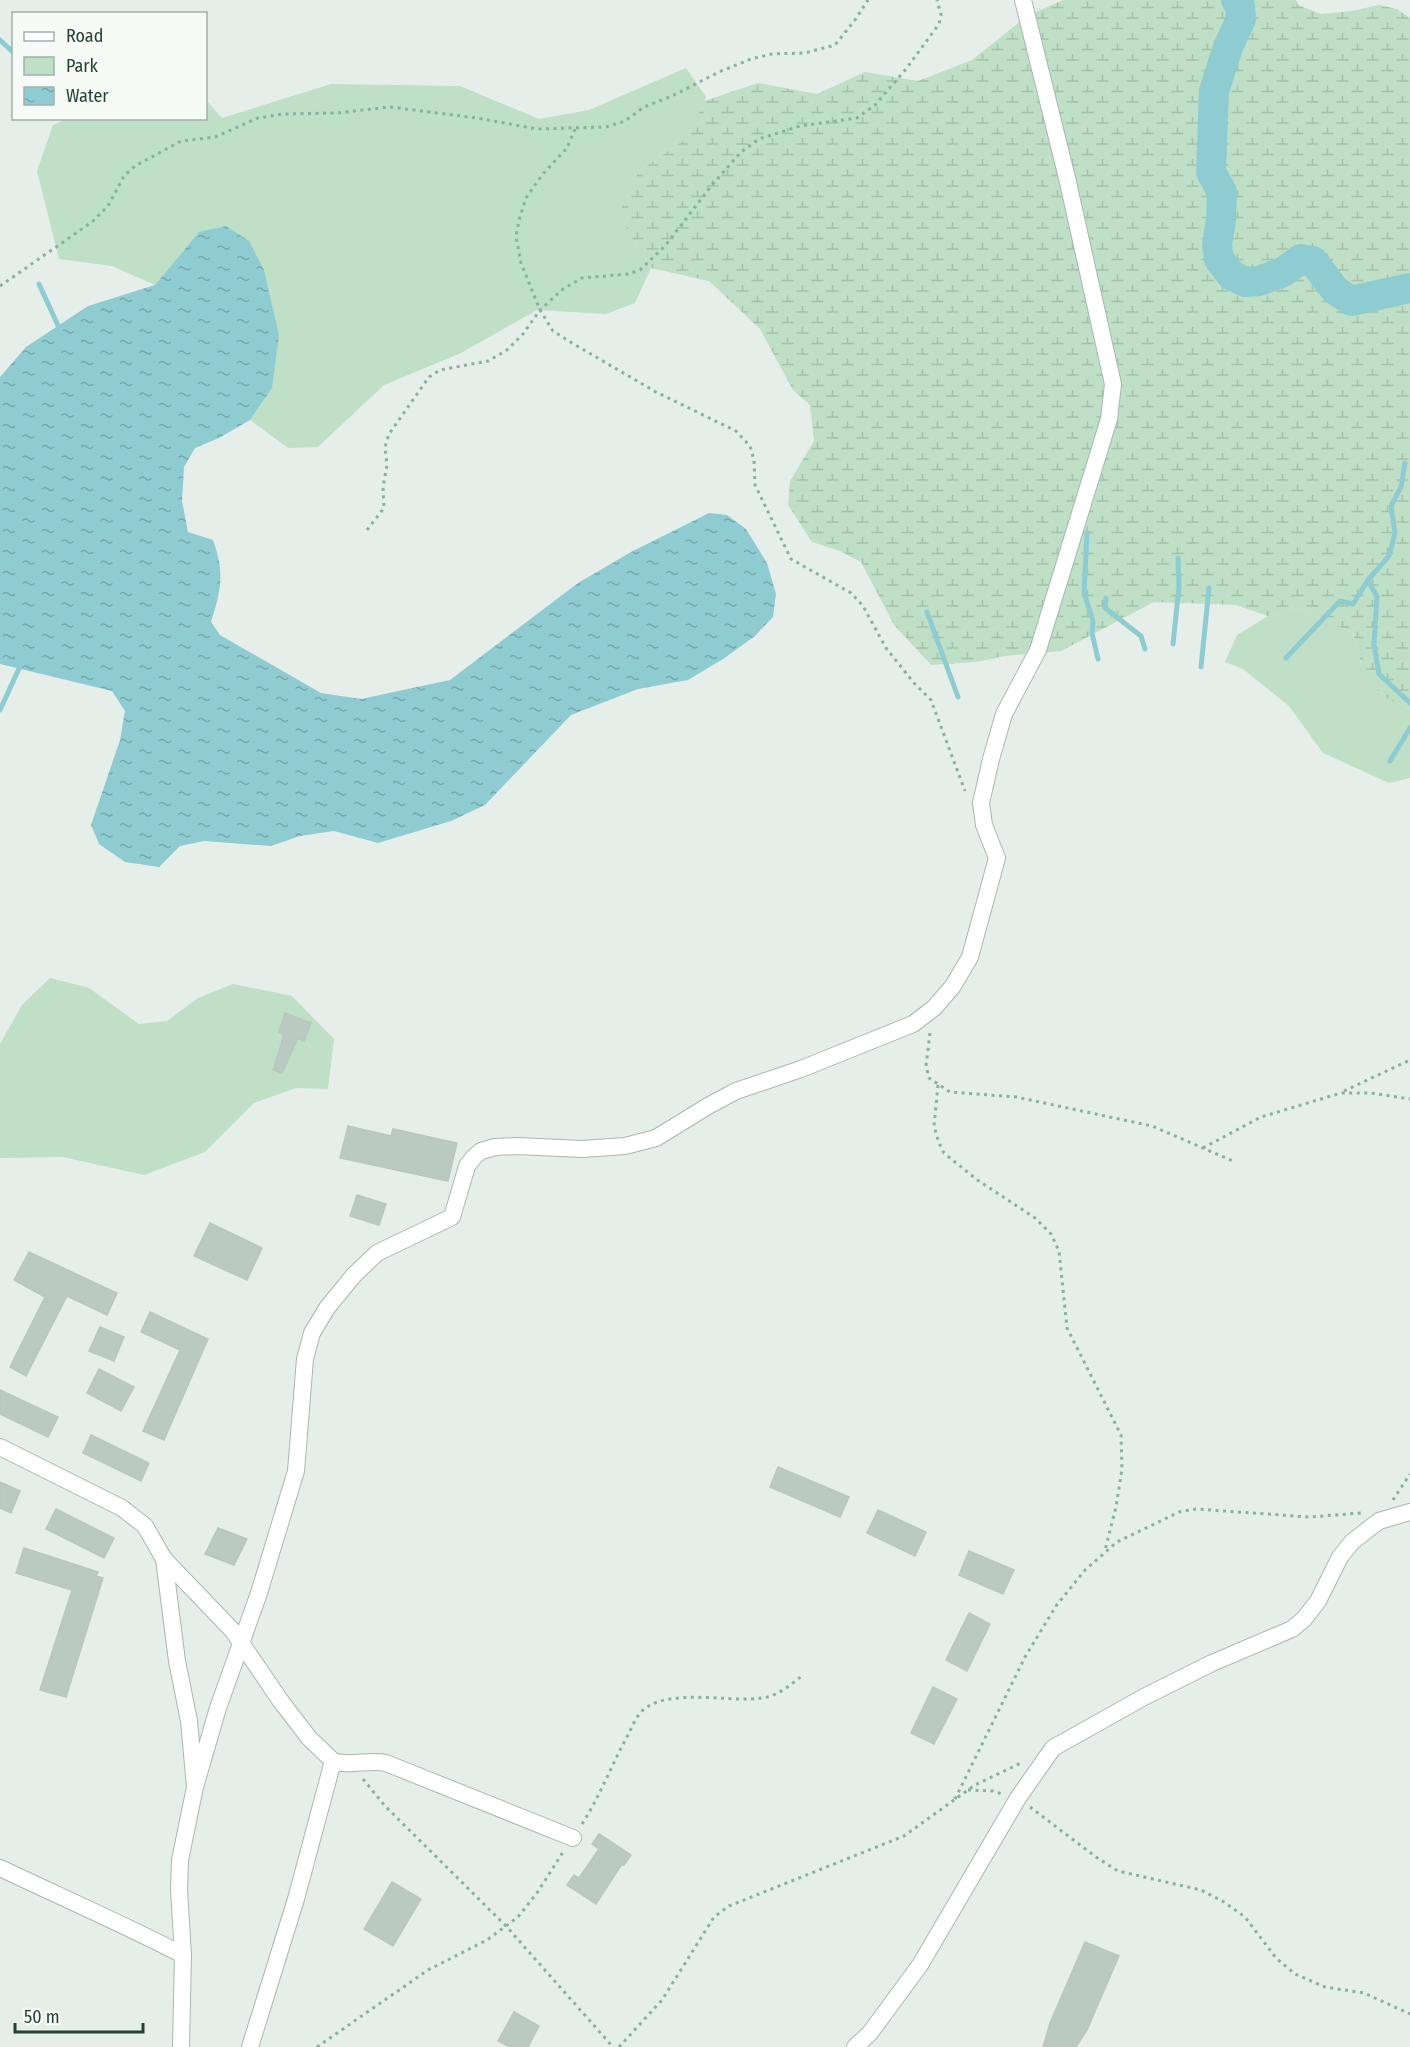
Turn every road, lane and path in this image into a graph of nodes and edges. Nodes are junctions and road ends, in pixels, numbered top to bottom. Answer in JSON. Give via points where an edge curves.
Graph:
{"nodes":[{"id":1,"x":868,"y":0,"type":"edge"},
{"id":2,"x":937,"y":0,"type":"edge"},
{"id":3,"x":1023,"y":0,"type":"edge"},
{"id":4,"x":575,"y":129,"type":"junction"},
{"id":5,"x":0,"y":286,"type":"edge"},
{"id":6,"x":540,"y":310,"type":"junction"},
{"id":7,"x":367,"y":530,"type":"dead end"},
{"id":8,"x":966,"y":793,"type":"dead end"},
{"id":9,"x":933,"y":1025,"type":"dead end"},
{"id":10,"x":1410,"y":1060,"type":"edge"},
{"id":11,"x":938,"y":1085,"type":"junction"},
{"id":12,"x":1341,"y":1093,"type":"junction"},
{"id":13,"x":1410,"y":1099,"type":"edge"},
{"id":14,"x":1203,"y":1148,"type":"junction"},
{"id":15,"x":1233,"y":1161,"type":"dead end"},
{"id":16,"x":0,"y":1447,"type":"edge"},
{"id":17,"x":1410,"y":1474,"type":"edge"},
{"id":18,"x":1410,"y":1512,"type":"edge"},
{"id":19,"x":1361,"y":1513,"type":"dead end"},
{"id":20,"x":1379,"y":1521,"type":"junction"},
{"id":21,"x":1104,"y":1553,"type":"junction"},
{"id":22,"x":164,"y":1558,"type":"junction"},
{"id":23,"x":241,"y":1640,"type":"junction"},
{"id":24,"x":333,"y":1761,"type":"junction"},
{"id":25,"x":1024,"y":1761,"type":"dead end"},
{"id":26,"x":350,"y":1764,"type":"junction"},
{"id":27,"x":195,"y":1787,"type":"junction"},
{"id":28,"x":968,"y":1790,"type":"junction"},
{"id":29,"x":1018,"y":1798,"type":"junction"},
{"id":30,"x":955,"y":1800,"type":"junction"},
{"id":31,"x":573,"y":1838,"type":"dead end"},
{"id":32,"x":0,"y":1868,"type":"edge"},
{"id":33,"x":183,"y":1955,"type":"junction"},
{"id":34,"x":1410,"y":2014,"type":"edge"},
{"id":35,"x":181,"y":2047,"type":"edge"},
{"id":36,"x":250,"y":2047,"type":"edge"},
{"id":37,"x":613,"y":2047,"type":"edge"},
{"id":38,"x":619,"y":2047,"type":"edge"},
{"id":39,"x":855,"y":2047,"type":"edge"}],
"edges":[{"from":1,"to":4,"type":"path","via":[[835,45],[751,59],[644,106],[625,121]]},
{"from":2,"to":6,"type":"path","via":[[939,24],[875,105],[857,118],[800,126],[759,139],[741,152],[665,246],[640,270],[582,278]]},
{"from":3,"to":23,"type":"street","via":[[1113,384],[1109,419],[1038,650],[1004,714],[991,759],[981,803],[984,825],[997,858],[970,957],[953,986],[913,1024],[736,1091],[656,1138],[625,1146],[582,1149],[495,1147],[474,1157],[467,1166],[452,1217],[377,1253],[327,1308],[312,1334],[305,1359],[296,1471]]},
{"from":4,"to":5,"type":"path","via":[[537,129],[390,107],[258,118],[215,137],[181,141],[135,166],[92,222]]},
{"from":4,"to":6,"type":"path","via":[[567,148],[526,198],[519,220],[516,236],[521,263]]},
{"from":6,"to":7,"type":"path","via":[[507,350],[488,361],[440,370],[416,393],[389,434],[385,447],[384,508]]},
{"from":6,"to":8,"type":"path","via":[[553,331],[572,344],[736,432],[750,446],[755,484],[791,559],[851,593],[863,606],[886,648],[931,700]]},
{"from":9,"to":11,"type":"path","via":[[926,1065],[929,1078]]},
{"from":10,"to":12,"type":"path"},
{"from":11,"to":14,"type":"path","via":[[950,1092],[1016,1097],[1152,1126]]},
{"from":11,"to":21,"type":"path","via":[[934,1126],[945,1153],[1035,1218],[1051,1234],[1059,1251],[1067,1328],[1121,1435],[1122,1469]]},
{"from":12,"to":13,"type":"path"},
{"from":12,"to":14,"type":"path","via":[[1261,1117]]},
{"from":14,"to":15,"type":"path"},
{"from":16,"to":22,"type":"street","via":[[122,1508],[145,1526]]},
{"from":17,"to":20,"type":"path"},
{"from":18,"to":20,"type":"street"},
{"from":19,"to":21,"type":"path","via":[[1309,1517],[1197,1509],[1179,1512],[1117,1542]]},
{"from":20,"to":29,"type":"street","via":[[1352,1542],[1318,1601],[1292,1629],[1212,1663],[1053,1748]]},
{"from":21,"to":30,"type":"path","via":[[1085,1570],[1050,1616],[1025,1657]]},
{"from":22,"to":23,"type":"street"},
{"from":22,"to":27,"type":"street"},
{"from":23,"to":24,"type":"street","via":[[280,1700],[309,1738]]},
{"from":23,"to":27,"type":"street"},
{"from":24,"to":26,"type":"street"},
{"from":24,"to":36,"type":"street"},
{"from":25,"to":28,"type":"path"},
{"from":26,"to":31,"type":"street","via":[[376,1760],[386,1763]]},
{"from":26,"to":37,"type":"path","via":[[385,1806],[506,1926]]},
{"from":27,"to":33,"type":"street","via":[[180,1860]]},
{"from":28,"to":29,"type":"path"},
{"from":28,"to":30,"type":"path"},
{"from":29,"to":34,"type":"path","via":[[1118,1870],[1202,1890],[1224,1902],[1245,1917],[1276,1958],[1295,1974],[1325,1987],[1364,1993]]},
{"from":29,"to":39,"type":"street","via":[[920,1965],[870,2033]]},
{"from":30,"to":38,"type":"path","via":[[904,1836],[722,1911],[714,1917],[662,2000]]},
{"from":32,"to":33,"type":"street"},
{"from":33,"to":35,"type":"street"}]}
